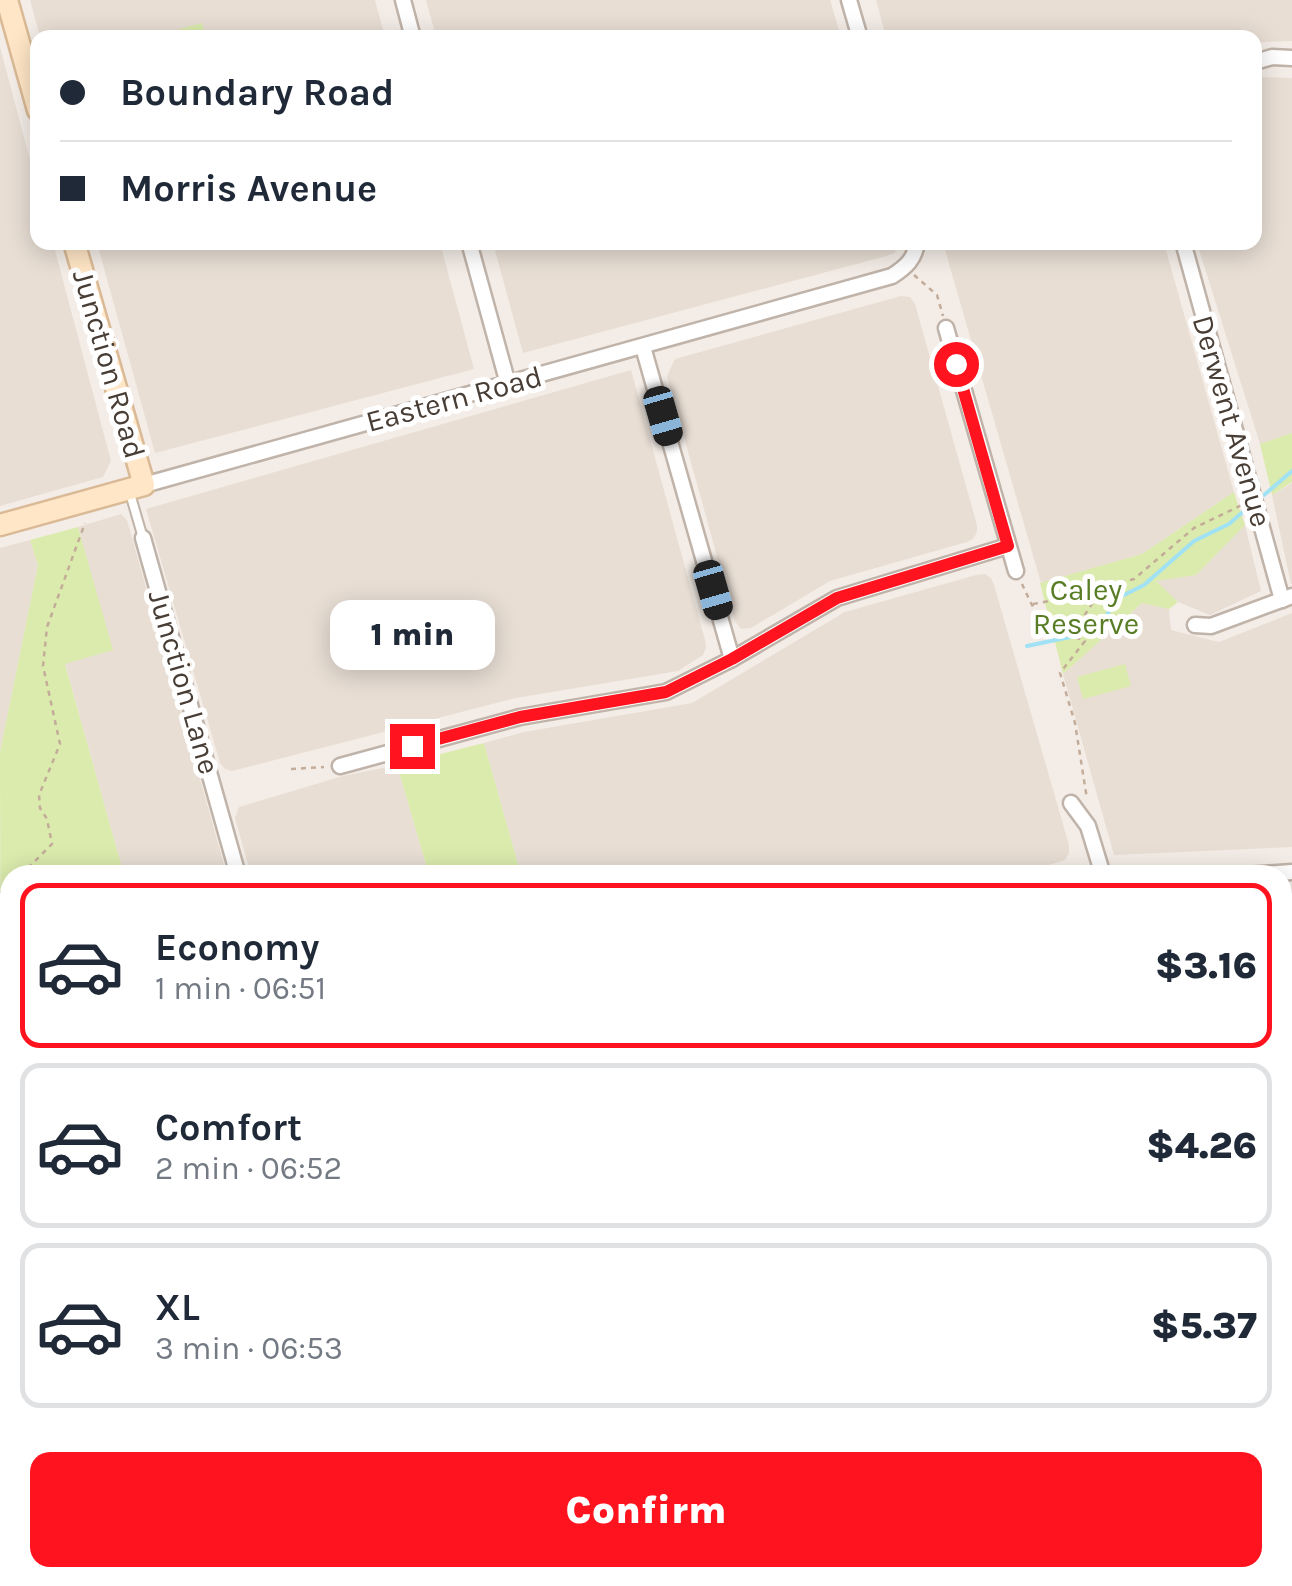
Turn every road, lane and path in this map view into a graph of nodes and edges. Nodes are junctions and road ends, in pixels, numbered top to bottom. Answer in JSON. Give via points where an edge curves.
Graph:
{"nodes":[{"id":1,"x":8,"y":0,"type":"edge"},
{"id":2,"x":403,"y":0,"type":"edge"},
{"id":3,"x":849,"y":0,"type":"edge"},
{"id":4,"x":411,"y":30,"type":"edge"},
{"id":5,"x":858,"y":30,"type":"edge"},
{"id":6,"x":1292,"y":58,"type":"edge"},
{"id":7,"x":1262,"y":60,"type":"edge"},
{"id":8,"x":30,"y":81,"type":"edge"},
{"id":9,"x":76,"y":250,"type":"edge"},
{"id":10,"x":471,"y":250,"type":"edge"},
{"id":11,"x":916,"y":250,"type":"edge"},
{"id":12,"x":1185,"y":250,"type":"edge"},
{"id":13,"x":906,"y":267,"type":"junction"},
{"id":14,"x":946,"y":328,"type":"joint"},
{"id":15,"x":644,"y":347,"type":"junction"},
{"id":16,"x":508,"y":384,"type":"junction"},
{"id":17,"x":136,"y":487,"type":"junction"},
{"id":18,"x":1254,"y":501,"type":"junction"},
{"id":19,"x":85,"y":523,"type":"dead end"},
{"id":20,"x":0,"y":526,"type":"edge"},
{"id":21,"x":143,"y":538,"type":"joint"},
{"id":22,"x":1008,"y":546,"type":"junction"},
{"id":23,"x":1016,"y":572,"type":"joint"},
{"id":24,"x":1102,"y":588,"type":"junction"},
{"id":25,"x":1287,"y":598,"type":"edge"},
{"id":26,"x":1031,"y":604,"type":"junction"},
{"id":27,"x":1195,"y":625,"type":"dead end"},
{"id":28,"x":1060,"y":634,"type":"junction"},
{"id":29,"x":732,"y":659,"type":"junction"},
{"id":30,"x":340,"y":766,"type":"joint"},
{"id":31,"x":291,"y":770,"type":"dead end"},
{"id":32,"x":1071,"y":803,"type":"dead end"},
{"id":33,"x":1088,"y":826,"type":"junction"},
{"id":34,"x":32,"y":865,"type":"edge"},
{"id":35,"x":235,"y":865,"type":"edge"},
{"id":36,"x":1100,"y":865,"type":"edge"}],
"edges":[{"from":1,"to":8,"type":"main road"},
{"from":2,"to":4,"type":"street"},
{"from":3,"to":5,"type":"street"},
{"from":6,"to":7,"type":"street"},
{"from":9,"to":17,"type":"main road","name":"Junction Road"},
{"from":10,"to":16,"type":"street"},
{"from":11,"to":13,"type":"street"},
{"from":12,"to":18,"type":"street","name":"Derwent Avenue"},
{"from":13,"to":14,"type":"path","via":[[936,295]]},
{"from":13,"to":15,"type":"street","name":"Eastern Road"},
{"from":14,"to":22,"type":"street"},
{"from":15,"to":16,"type":"street","name":"Eastern Road"},
{"from":15,"to":29,"type":"street"},
{"from":16,"to":17,"type":"street","name":"Eastern Road"},
{"from":17,"to":20,"type":"main road","name":"Eastern Road"},
{"from":17,"to":21,"type":"lane","name":"Junction Lane"},
{"from":18,"to":24,"type":"path","via":[[1194,528],[1134,579]]},
{"from":18,"to":25,"type":"street","name":"Derwent Avenue"},
{"from":19,"to":34,"type":"path","via":[[47,627],[43,666],[60,744],[39,795],[52,844]]},
{"from":21,"to":35,"type":"street","name":"Junction Lane"},
{"from":22,"to":23,"type":"street"},
{"from":22,"to":29,"type":"street","via":[[837,598]]},
{"from":23,"to":26,"type":"path"},
{"from":24,"to":26,"type":"path"},
{"from":24,"to":28,"type":"path","via":[[1080,622]]},
{"from":25,"to":27,"type":"street","via":[[1211,626]]},
{"from":26,"to":28,"type":"path","via":[[1045,626]]},
{"from":28,"to":33,"type":"path","via":[[1085,642],[1060,673],[1075,723]]},
{"from":29,"to":30,"type":"street","via":[[666,692],[520,717]]},
{"from":30,"to":31,"type":"path"},
{"from":32,"to":33,"type":"street"},
{"from":33,"to":36,"type":"street"}]}
